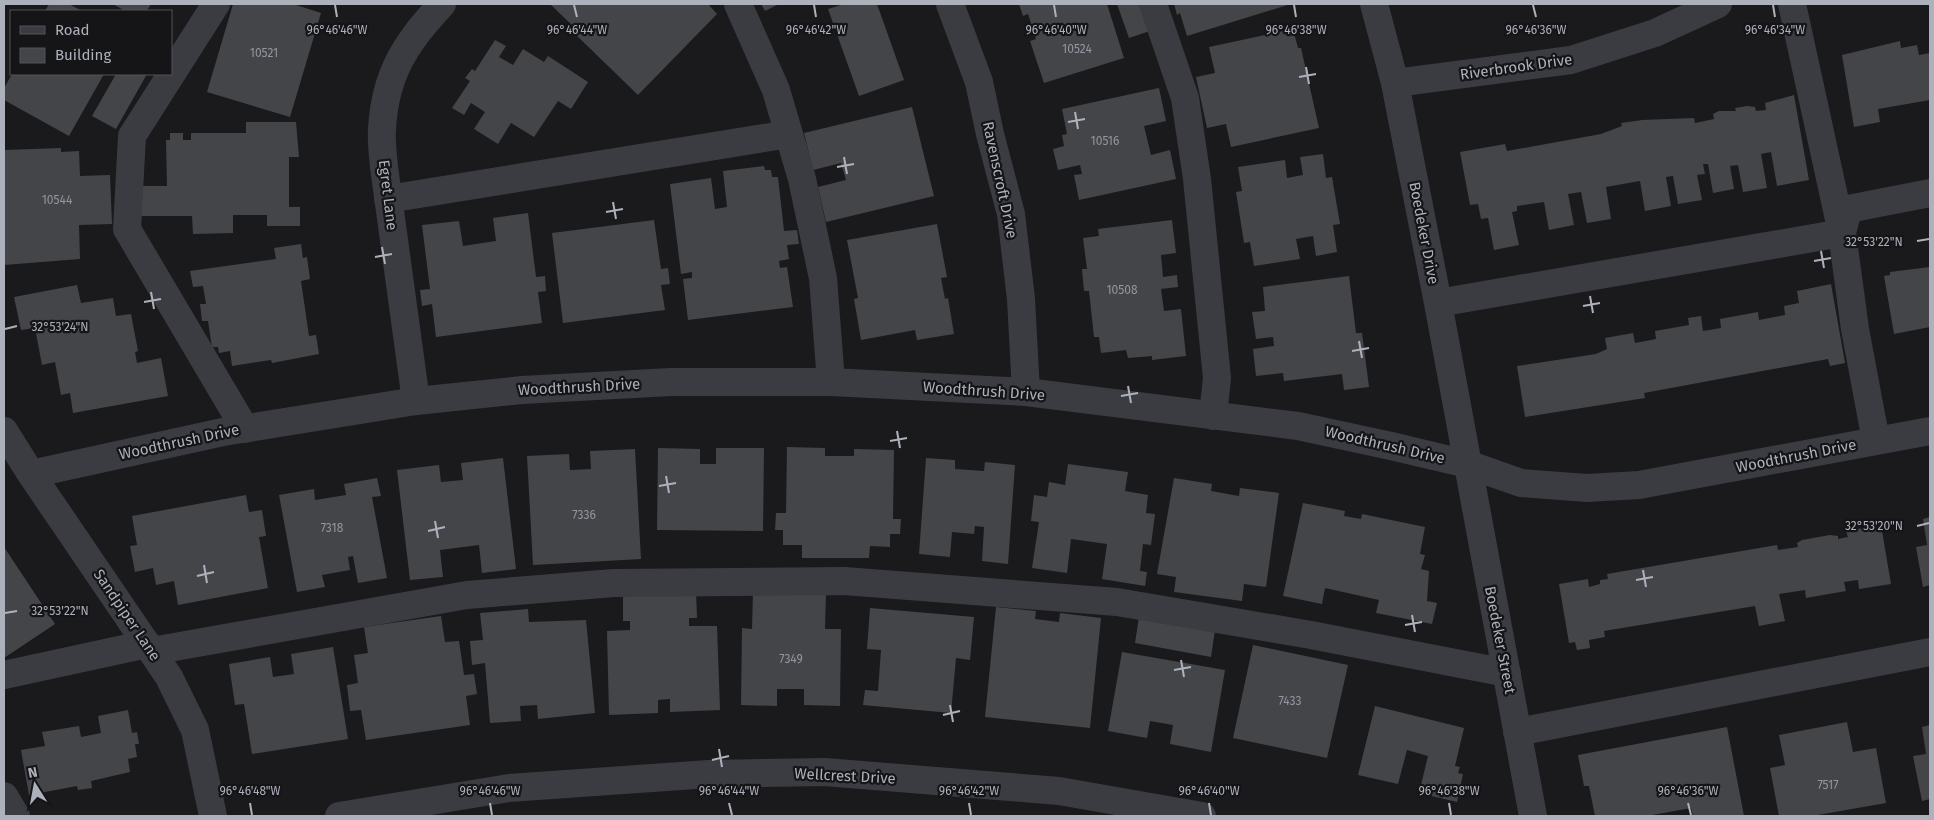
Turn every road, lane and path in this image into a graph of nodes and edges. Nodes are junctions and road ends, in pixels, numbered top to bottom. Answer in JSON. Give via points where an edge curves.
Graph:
{"nodes":[{"id":1,"x":216,"y":4,"type":"edge"},
{"id":2,"x":442,"y":4,"type":"edge"},
{"id":3,"x":738,"y":4,"type":"edge"},
{"id":4,"x":950,"y":4,"type":"edge"},
{"id":5,"x":1153,"y":4,"type":"edge"},
{"id":6,"x":1374,"y":4,"type":"edge"},
{"id":7,"x":1718,"y":4,"type":"edge"},
{"id":8,"x":1792,"y":4,"type":"edge"},
{"id":9,"x":172,"y":73,"type":"edge"},
{"id":10,"x":171,"y":75,"type":"edge"},
{"id":11,"x":1395,"y":83,"type":"junction"},
{"id":12,"x":789,"y":134,"type":"junction"},
{"id":13,"x":1930,"y":193,"type":"edge"},
{"id":14,"x":388,"y":199,"type":"junction"},
{"id":15,"x":1842,"y":233,"type":"junction"},
{"id":16,"x":1438,"y":303,"type":"junction"},
{"id":17,"x":831,"y":382,"type":"junction"},
{"id":18,"x":1026,"y":392,"type":"junction"},
{"id":19,"x":416,"y":401,"type":"junction"},
{"id":20,"x":1213,"y":416,"type":"junction"},
{"id":21,"x":245,"y":428,"type":"junction"},
{"id":22,"x":4,"y":431,"type":"edge"},
{"id":23,"x":1930,"y":431,"type":"edge"},
{"id":24,"x":1876,"y":441,"type":"junction"},
{"id":25,"x":1467,"y":464,"type":"junction"},
{"id":26,"x":31,"y":474,"type":"junction"},
{"id":27,"x":150,"y":647,"type":"junction"},
{"id":28,"x":1930,"y":652,"type":"edge"},
{"id":29,"x":1507,"y":673,"type":"junction"},
{"id":30,"x":4,"y":675,"type":"edge"},
{"id":31,"x":1517,"y":732,"type":"junction"},
{"id":32,"x":4,"y":796,"type":"edge"},
{"id":33,"x":16,"y":816,"type":"edge"},
{"id":34,"x":213,"y":816,"type":"edge"},
{"id":35,"x":338,"y":816,"type":"edge"},
{"id":36,"x":1202,"y":816,"type":"edge"},
{"id":37,"x":1533,"y":816,"type":"edge"}],
"edges":[{"from":1,"to":9,"type":"street"},
{"from":2,"to":14,"type":"street","name":"Egret Lane","via":[[417,30],[388,88],[382,129]]},
{"from":3,"to":12,"type":"street","via":[[776,90]]},
{"from":4,"to":18,"type":"street","name":"Ravenscroft Drive","via":[[979,82],[1010,214],[1021,298]]},
{"from":5,"to":20,"type":"street","via":[[1185,98],[1197,179],[1217,378]]},
{"from":6,"to":11,"type":"street","name":"Boedeker Drive"},
{"from":7,"to":11,"type":"street","name":"Riverbrook Drive","via":[[1655,33],[1571,60]]},
{"from":8,"to":15,"type":"street"},
{"from":10,"to":21,"type":"street","via":[[132,136],[127,229]]},
{"from":11,"to":16,"type":"street","name":"Boedeker Drive"},
{"from":12,"to":14,"type":"street"},
{"from":12,"to":17,"type":"street","via":[[823,278]]},
{"from":13,"to":15,"type":"street","via":[[1848,209]]},
{"from":14,"to":19,"type":"street","name":"Egret Lane"},
{"from":15,"to":16,"type":"street"},
{"from":15,"to":24,"type":"street","via":[[1855,329]]},
{"from":16,"to":25,"type":"street","name":"Boedeker Drive"},
{"from":17,"to":18,"type":"street","name":"Woodthrush Drive"},
{"from":17,"to":19,"type":"street","name":"Woodthrush Drive","via":[[671,382],[522,390]]},
{"from":18,"to":20,"type":"street","name":"Woodthrush Drive"},
{"from":19,"to":21,"type":"street","name":"Woodthrush Drive"},
{"from":20,"to":25,"type":"street","name":"Woodthrush Drive","via":[[1298,426]]},
{"from":21,"to":26,"type":"street","name":"Woodthrush Drive"},
{"from":22,"to":26,"type":"street","name":"Sandpiper Lane"},
{"from":23,"to":24,"type":"street","name":"Woodthrush Drive"},
{"from":24,"to":25,"type":"street","name":"Woodthrush Drive","via":[[1639,486],[1587,488],[1521,483]]},
{"from":25,"to":29,"type":"street","name":"Boedeker Street"},
{"from":26,"to":27,"type":"street","name":"Sandpiper Lane"},
{"from":27,"to":29,"type":"street","via":[[467,595],[614,583],[844,581],[1117,602]]},
{"from":27,"to":30,"type":"street"},
{"from":27,"to":34,"type":"street","name":"Sandpiper Lane","via":[[169,676],[195,730]]},
{"from":28,"to":31,"type":"street"},
{"from":29,"to":31,"type":"street","name":"Boedeker Street"},
{"from":31,"to":37,"type":"street","name":"Boedeker Street"},
{"from":32,"to":33,"type":"street"},
{"from":35,"to":36,"type":"street","name":"Wellcrest Drive","via":[[508,788],[708,774],[816,772],[1059,792]]}]}
